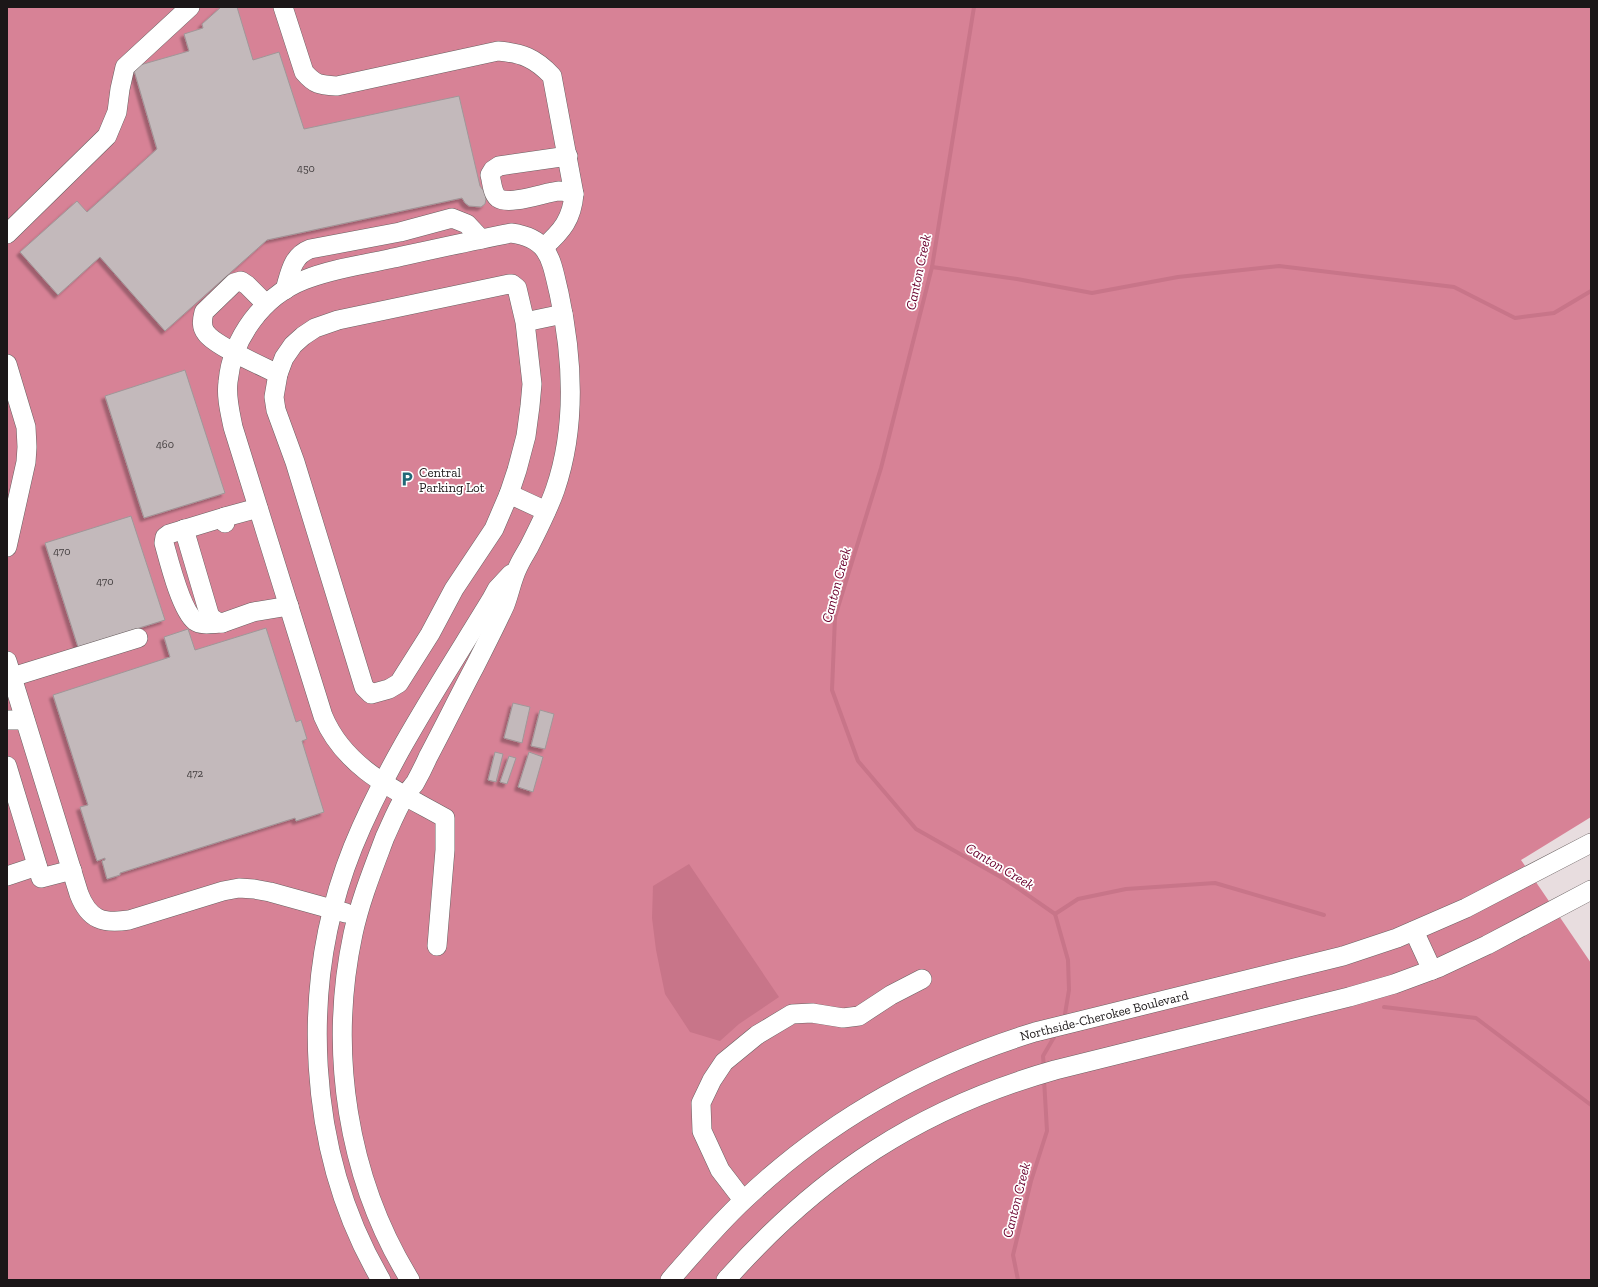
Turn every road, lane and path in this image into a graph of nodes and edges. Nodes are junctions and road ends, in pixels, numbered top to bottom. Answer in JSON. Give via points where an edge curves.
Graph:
{"nodes":[{"id":1,"x":190,"y":7,"type":"edge"},
{"id":2,"x":283,"y":7,"type":"edge"},
{"id":3,"x":568,"y":156,"type":"junction"},
{"id":4,"x":574,"y":194,"type":"junction"},
{"id":5,"x":7,"y":234,"type":"edge"},
{"id":6,"x":481,"y":239,"type":"junction"},
{"id":7,"x":544,"y":247,"type":"junction"},
{"id":8,"x":285,"y":290,"type":"junction"},
{"id":9,"x":266,"y":304,"type":"junction"},
{"id":10,"x":563,"y":314,"type":"junction"},
{"id":11,"x":525,"y":322,"type":"junction"},
{"id":12,"x":235,"y":352,"type":"junction"},
{"id":13,"x":7,"y":364,"type":"edge"},
{"id":14,"x":278,"y":374,"type":"junction"},
{"id":15,"x":508,"y":494,"type":"junction"},
{"id":16,"x":258,"y":508,"type":"junction"},
{"id":17,"x":546,"y":511,"type":"junction"},
{"id":18,"x":7,"y":547,"type":"edge"},
{"id":19,"x":518,"y":566,"type":"junction"},
{"id":20,"x":289,"y":606,"type":"junction"},
{"id":21,"x":138,"y":638,"type":"dead end"},
{"id":22,"x":10,"y":669,"type":"edge"},
{"id":23,"x":16,"y":720,"type":"edge"},
{"id":24,"x":7,"y":766,"type":"edge"},
{"id":25,"x":384,"y":783,"type":"junction"},
{"id":26,"x":405,"y":796,"type":"junction"},
{"id":27,"x":1591,"y":843,"type":"edge"},
{"id":28,"x":37,"y":866,"type":"junction"},
{"id":29,"x":72,"y":870,"type":"junction"},
{"id":30,"x":7,"y":876,"type":"edge"},
{"id":31,"x":1591,"y":890,"type":"edge"},
{"id":32,"x":333,"y":910,"type":"junction"},
{"id":33,"x":357,"y":916,"type":"junction"},
{"id":34,"x":1414,"y":931,"type":"junction"},
{"id":35,"x":437,"y":946,"type":"dead end"},
{"id":36,"x":1432,"y":970,"type":"junction"},
{"id":37,"x":922,"y":979,"type":"dead end"},
{"id":38,"x":743,"y":1200,"type":"junction"},
{"id":39,"x":381,"y":1280,"type":"edge"},
{"id":40,"x":410,"y":1280,"type":"edge"},
{"id":41,"x":670,"y":1280,"type":"edge"},
{"id":42,"x":726,"y":1280,"type":"edge"}],
"edges":[{"from":1,"to":5,"type":"street","via":[[125,67],[117,112],[107,136]]},
{"from":2,"to":3,"type":"street","via":[[304,72],[310,80],[319,85],[337,86],[498,51],[516,52],[541,64],[552,76]]},
{"from":3,"to":4,"type":"street"},
{"from":3,"to":4,"type":"street","via":[[499,166],[490,175],[494,193],[505,200],[516,200],[548,192]]},
{"from":4,"to":7,"type":"street","via":[[574,204],[568,222]]},
{"from":6,"to":7,"type":"street","via":[[511,233],[524,235]]},
{"from":6,"to":8,"type":"street","via":[[326,272]]},
{"from":6,"to":8,"type":"street","via":[[467,224],[452,218],[400,232],[302,252],[296,258]]},
{"from":7,"to":10,"type":"street","via":[[552,263]]},
{"from":8,"to":9,"type":"street"},
{"from":9,"to":12,"type":"street","via":[[253,318]]},
{"from":9,"to":12,"type":"street","via":[[241,282],[234,283],[204,312],[202,319],[205,332],[215,342]]},
{"from":10,"to":11,"type":"street"},
{"from":10,"to":17,"type":"street","via":[[570,360],[570,410],[563,461]]},
{"from":11,"to":14,"type":"street","via":[[517,288],[512,284],[428,300],[338,320],[315,328],[293,345],[284,358]]},
{"from":11,"to":15,"type":"street","via":[[532,384],[530,406],[526,436]]},
{"from":12,"to":14,"type":"street"},
{"from":12,"to":16,"type":"street","via":[[228,381],[229,404],[233,427]]},
{"from":13,"to":18,"type":"street","via":[[26,428],[28,446]]},
{"from":14,"to":15,"type":"street","via":[[274,397],[276,410],[295,462],[364,688],[371,694],[399,683],[430,634],[454,589],[494,529]]},
{"from":15,"to":17,"type":"street"},
{"from":16,"to":20,"type":"street"},
{"from":16,"to":20,"type":"street","via":[[225,520],[184,529],[210,617],[222,623],[253,612]]},
{"from":17,"to":19,"type":"street"},
{"from":19,"to":25,"type":"street","via":[[490,600],[437,687]]},
{"from":19,"to":26,"type":"street","via":[[499,617],[438,740],[414,785]]},
{"from":20,"to":25,"type":"street","via":[[329,730],[352,760]]},
{"from":21,"to":22,"type":"street"},
{"from":22,"to":23,"type":"street"},
{"from":23,"to":29,"type":"street"},
{"from":24,"to":28,"type":"street"},
{"from":25,"to":26,"type":"street"},
{"from":25,"to":32,"type":"street","via":[[354,846]]},
{"from":26,"to":33,"type":"street","via":[[392,820]]},
{"from":26,"to":35,"type":"street","via":[[445,818]]},
{"from":27,"to":34,"type":"street","name":"Northside-Cherokee Boulevard","via":[[1466,908]]},
{"from":28,"to":29,"type":"street","via":[[41,878]]},
{"from":28,"to":30,"type":"street"},
{"from":29,"to":32,"type":"street","via":[[82,903],[91,914],[101,920],[129,920],[239,888],[270,892]]},
{"from":31,"to":36,"type":"street","via":[[1487,945]]},
{"from":32,"to":33,"type":"street"},
{"from":32,"to":39,"type":"street","via":[[324,953],[317,1015],[317,1048],[323,1112],[334,1164],[349,1210]]},
{"from":33,"to":40,"type":"street","via":[[348,959],[342,1020],[348,1112],[357,1154],[371,1199],[392,1248]]},
{"from":34,"to":36,"type":"street"},
{"from":34,"to":38,"type":"street","name":"Northside-Cherokee Boulevard","via":[[1343,956],[1035,1032],[1004,1041],[946,1064],[891,1091],[830,1128]]},
{"from":36,"to":42,"type":"street","via":[[1349,997],[1026,1078],[956,1105],[882,1144],[833,1179],[784,1220]]},
{"from":37,"to":38,"type":"street","via":[[891,994],[859,1016],[843,1018],[812,1013],[792,1014],[757,1035],[724,1062],[701,1103],[702,1131],[720,1170]]},
{"from":38,"to":41,"type":"street","name":"Northside-Cherokee Boulevard"}]}
